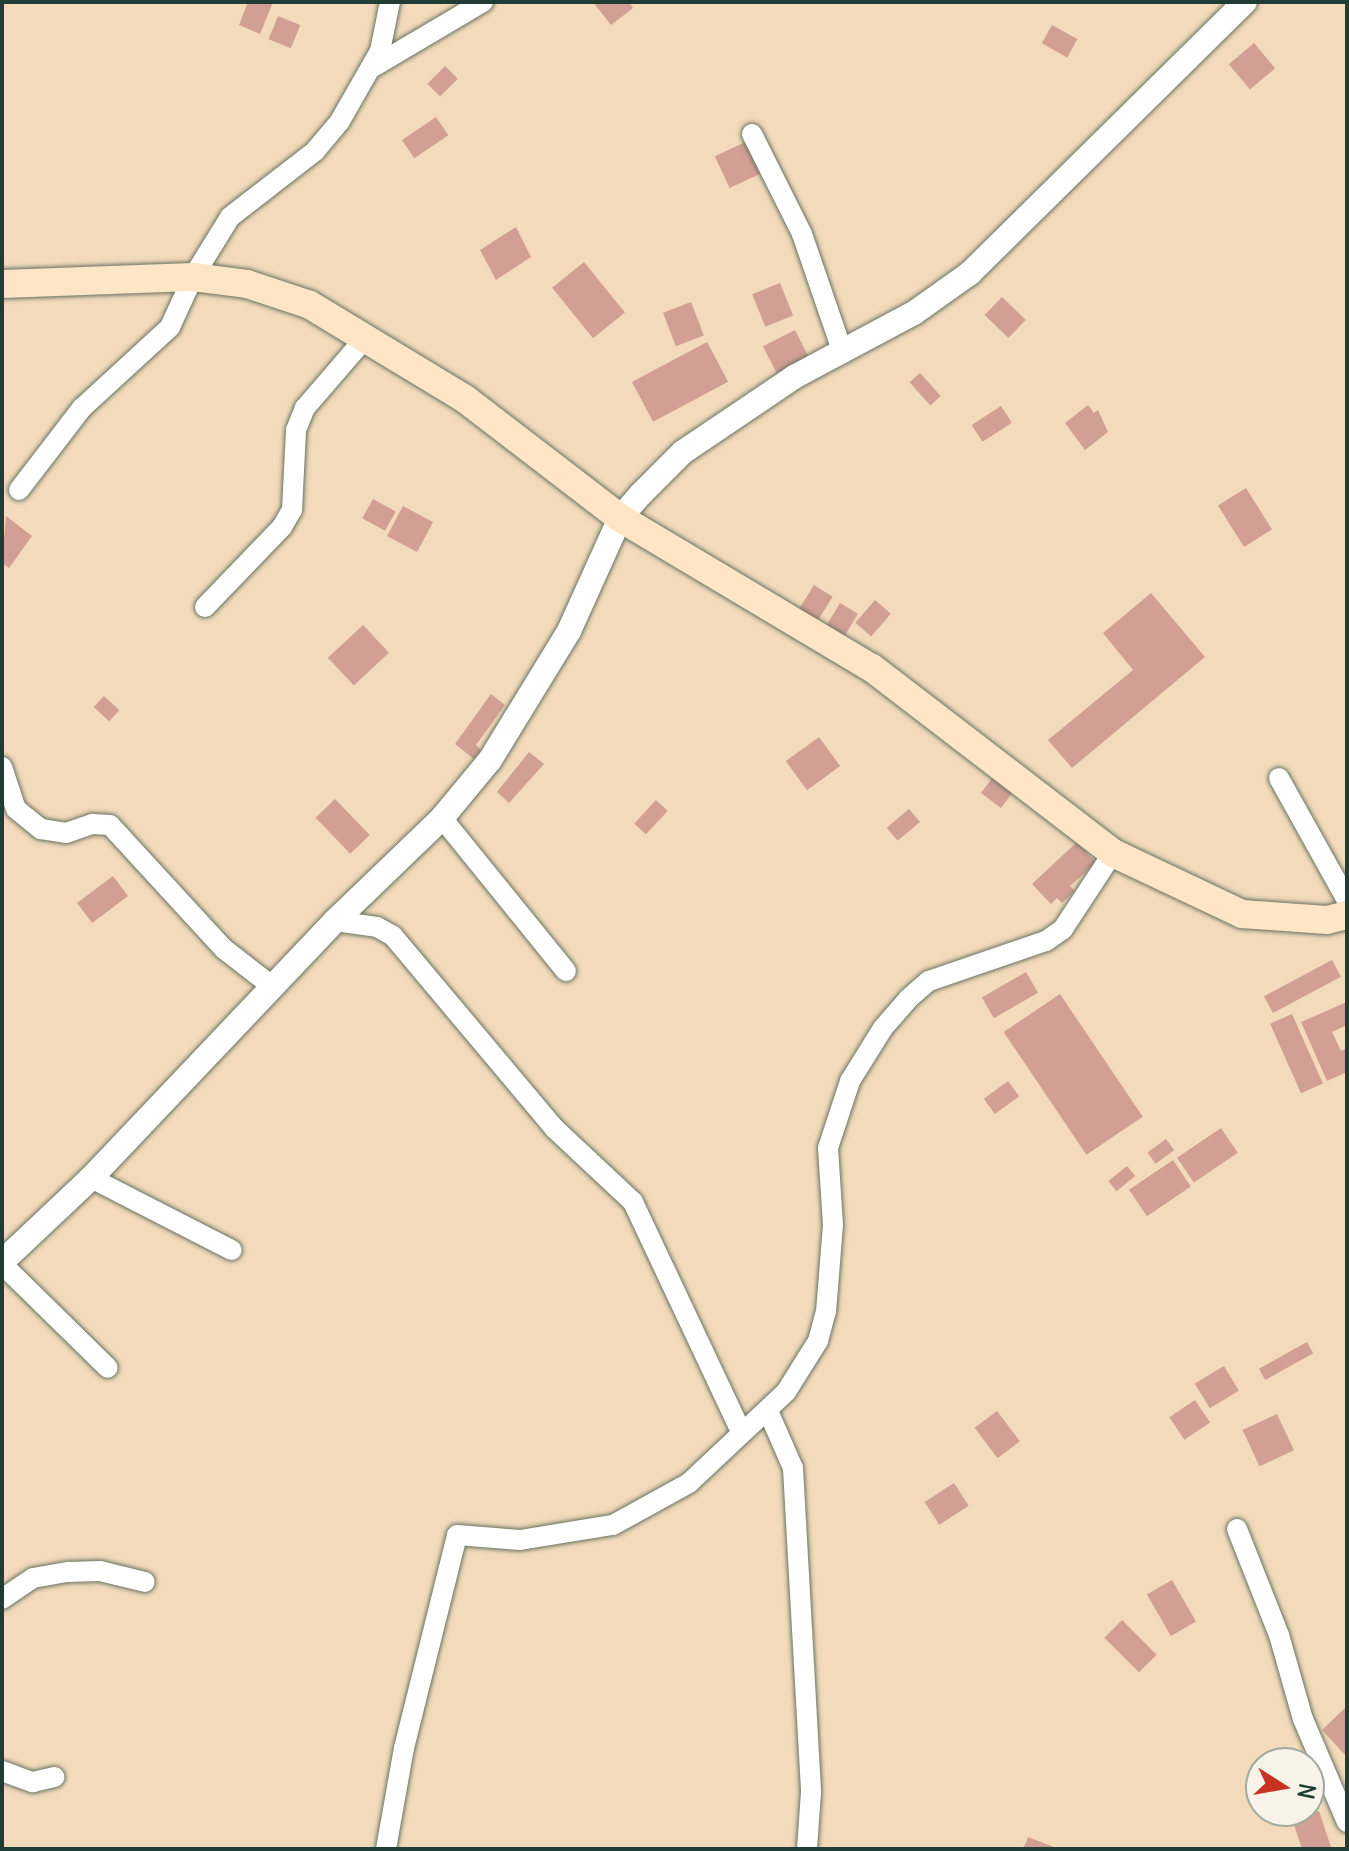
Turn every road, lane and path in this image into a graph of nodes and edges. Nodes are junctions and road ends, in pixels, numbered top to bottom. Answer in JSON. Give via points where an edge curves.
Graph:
{"nodes":[{"id":1,"x":483,"y":2,"type":"edge"},
{"id":2,"x":389,"y":3,"type":"edge"},
{"id":3,"x":1240,"y":4,"type":"edge"},
{"id":4,"x":373,"y":67,"type":"junction"},
{"id":5,"x":752,"y":134,"type":"dead end"},
{"id":6,"x":193,"y":277,"type":"junction"},
{"id":7,"x":2,"y":284,"type":"edge"},
{"id":8,"x":367,"y":336,"type":"junction"},
{"id":9,"x":843,"y":353,"type":"junction"},
{"id":10,"x":19,"y":490,"type":"dead end"},
{"id":11,"x":620,"y":518,"type":"junction"},
{"id":12,"x":205,"y":607,"type":"dead end"},
{"id":13,"x":2,"y":767,"type":"edge"},
{"id":14,"x":1279,"y":778,"type":"dead end"},
{"id":15,"x":442,"y":818,"type":"junction"},
{"id":16,"x":1113,"y":853,"type":"junction"},
{"id":17,"x":1347,"y":900,"type":"edge"},
{"id":18,"x":1347,"y":915,"type":"edge"},
{"id":19,"x":335,"y":921,"type":"junction"},
{"id":20,"x":566,"y":971,"type":"dead end"},
{"id":21,"x":273,"y":987,"type":"junction"},
{"id":22,"x":91,"y":1178,"type":"junction"},
{"id":23,"x":232,"y":1250,"type":"dead end"},
{"id":24,"x":2,"y":1263,"type":"edge"},
{"id":25,"x":108,"y":1368,"type":"dead end"},
{"id":26,"x":768,"y":1411,"type":"junction"},
{"id":27,"x":741,"y":1432,"type":"junction"},
{"id":28,"x":1237,"y":1529,"type":"dead end"},
{"id":29,"x":145,"y":1582,"type":"dead end"},
{"id":30,"x":2,"y":1599,"type":"edge"},
{"id":31,"x":2,"y":1771,"type":"edge"},
{"id":32,"x":54,"y":1777,"type":"dead end"},
{"id":33,"x":1347,"y":1822,"type":"edge"},
{"id":34,"x":386,"y":1849,"type":"edge"},
{"id":35,"x":807,"y":1849,"type":"edge"}],
"edges":[{"from":1,"to":4,"type":"street"},
{"from":2,"to":4,"type":"street"},
{"from":3,"to":9,"type":"street","via":[[970,273]]},
{"from":4,"to":6,"type":"street","via":[[315,151],[230,217]]},
{"from":5,"to":9,"type":"street","via":[[802,234]]},
{"from":6,"to":7,"type":"main road"},
{"from":6,"to":8,"type":"main road","via":[[247,284],[310,305]]},
{"from":6,"to":10,"type":"street","via":[[170,327],[82,408]]},
{"from":8,"to":11,"type":"main road","via":[[465,399]]},
{"from":8,"to":12,"type":"street","via":[[305,408],[296,430],[292,510],[282,527]]},
{"from":9,"to":11,"type":"street","via":[[794,377],[683,452]]},
{"from":11,"to":15,"type":"street","via":[[592,586],[527,704]]},
{"from":11,"to":16,"type":"main road","via":[[872,668]]},
{"from":13,"to":21,"type":"street","via":[[16,809],[41,829],[66,833],[92,824],[110,825],[224,949]]},
{"from":14,"to":17,"type":"street"},
{"from":15,"to":19,"type":"street"},
{"from":15,"to":20,"type":"street"},
{"from":16,"to":18,"type":"main road","via":[[1242,914],[1327,920]]},
{"from":16,"to":26,"type":"street","via":[[1063,929],[1046,941],[929,981],[883,1028],[850,1081],[828,1148],[833,1184],[831,1271],[818,1341]]},
{"from":19,"to":21,"type":"street"},
{"from":19,"to":27,"type":"street","via":[[377,927],[393,936],[554,1128],[633,1202]]},
{"from":21,"to":22,"type":"street"},
{"from":22,"to":23,"type":"street"},
{"from":22,"to":24,"type":"street"},
{"from":24,"to":25,"type":"street"},
{"from":26,"to":27,"type":"street"},
{"from":26,"to":35,"type":"street","via":[[793,1468],[811,1792]]},
{"from":27,"to":34,"type":"street","via":[[689,1483],[613,1525],[520,1540],[457,1535],[404,1748]]},
{"from":28,"to":33,"type":"street","via":[[1279,1635],[1303,1719]]},
{"from":29,"to":30,"type":"street","via":[[100,1571],[68,1572],[33,1578]]},
{"from":31,"to":32,"type":"street","via":[[33,1782]]}]}
